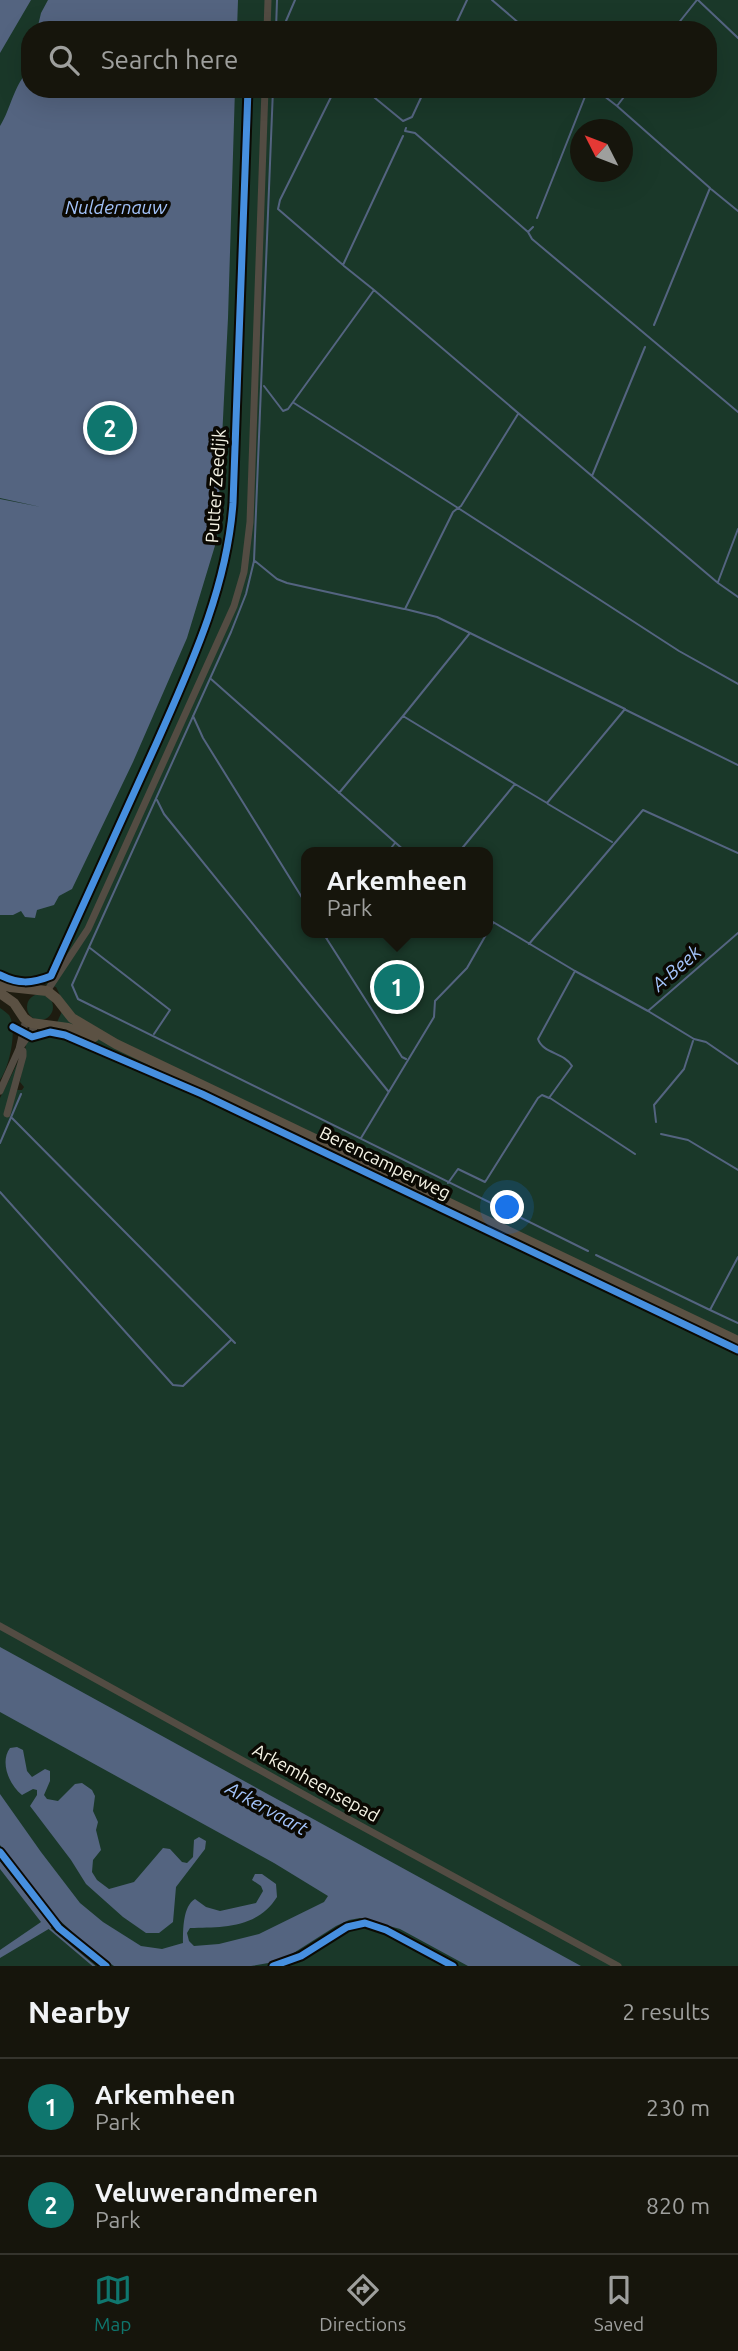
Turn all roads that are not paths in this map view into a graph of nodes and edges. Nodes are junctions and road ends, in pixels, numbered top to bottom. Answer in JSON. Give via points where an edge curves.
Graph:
{"nodes":[{"id":1,"x":268,"y":0,"type":"edge"},
{"id":2,"x":267,"y":21,"type":"edge"},
{"id":3,"x":265,"y":98,"type":"edge"},
{"id":4,"x":0,"y":984,"type":"edge"},
{"id":5,"x":32,"y":990,"type":"junction"},
{"id":6,"x":47,"y":991,"type":"junction"},
{"id":7,"x":0,"y":992,"type":"edge"},
{"id":8,"x":61,"y":1005,"type":"junction"},
{"id":9,"x":23,"y":1016,"type":"junction"},
{"id":10,"x":41,"y":1026,"type":"junction"},
{"id":11,"x":116,"y":1044,"type":"junction"},
{"id":12,"x":19,"y":1049,"type":"junction"},
{"id":13,"x":0,"y":1090,"type":"edge"},
{"id":14,"x":6,"y":1114,"type":"dead end"},
{"id":15,"x":738,"y":1341,"type":"edge"},
{"id":16,"x":0,"y":1626,"type":"edge"},
{"id":17,"x":0,"y":1852,"type":"edge"},
{"id":18,"x":106,"y":1966,"type":"edge"},
{"id":19,"x":273,"y":1966,"type":"edge"},
{"id":20,"x":453,"y":1966,"type":"edge"},
{"id":21,"x":618,"y":1966,"type":"edge"}],
"edges":[{"from":1,"to":2,"type":"street"},
{"from":3,"to":6,"type":"street","via":[[250,522],[244,572],[213,656],[88,929]]},
{"from":4,"to":5,"type":"main road"},
{"from":5,"to":6,"type":"main road"},
{"from":5,"to":9,"type":"main road","via":[[21,999]]},
{"from":6,"to":8,"type":"main road"},
{"from":7,"to":9,"type":"main road"},
{"from":8,"to":10,"type":"main road","via":[[60,1017]]},
{"from":8,"to":11,"type":"main road","name":"Berencamperweg","via":[[72,1018]]},
{"from":9,"to":10,"type":"main road"},
{"from":9,"to":12,"type":"street"},
{"from":10,"to":11,"type":"main road","name":"Berencamperweg","via":[[68,1028]]},
{"from":10,"to":12,"type":"street"},
{"from":11,"to":15,"type":"main road","name":"Berencamperweg"},
{"from":12,"to":13,"type":"street"},
{"from":12,"to":14,"type":"street","via":[[23,1056]]},
{"from":16,"to":21,"type":"street","name":"Arkemheensepad"},
{"from":17,"to":18,"type":"street","via":[[59,1928]]},
{"from":19,"to":20,"type":"street","via":[[301,1956],[347,1927],[365,1923]]}]}
